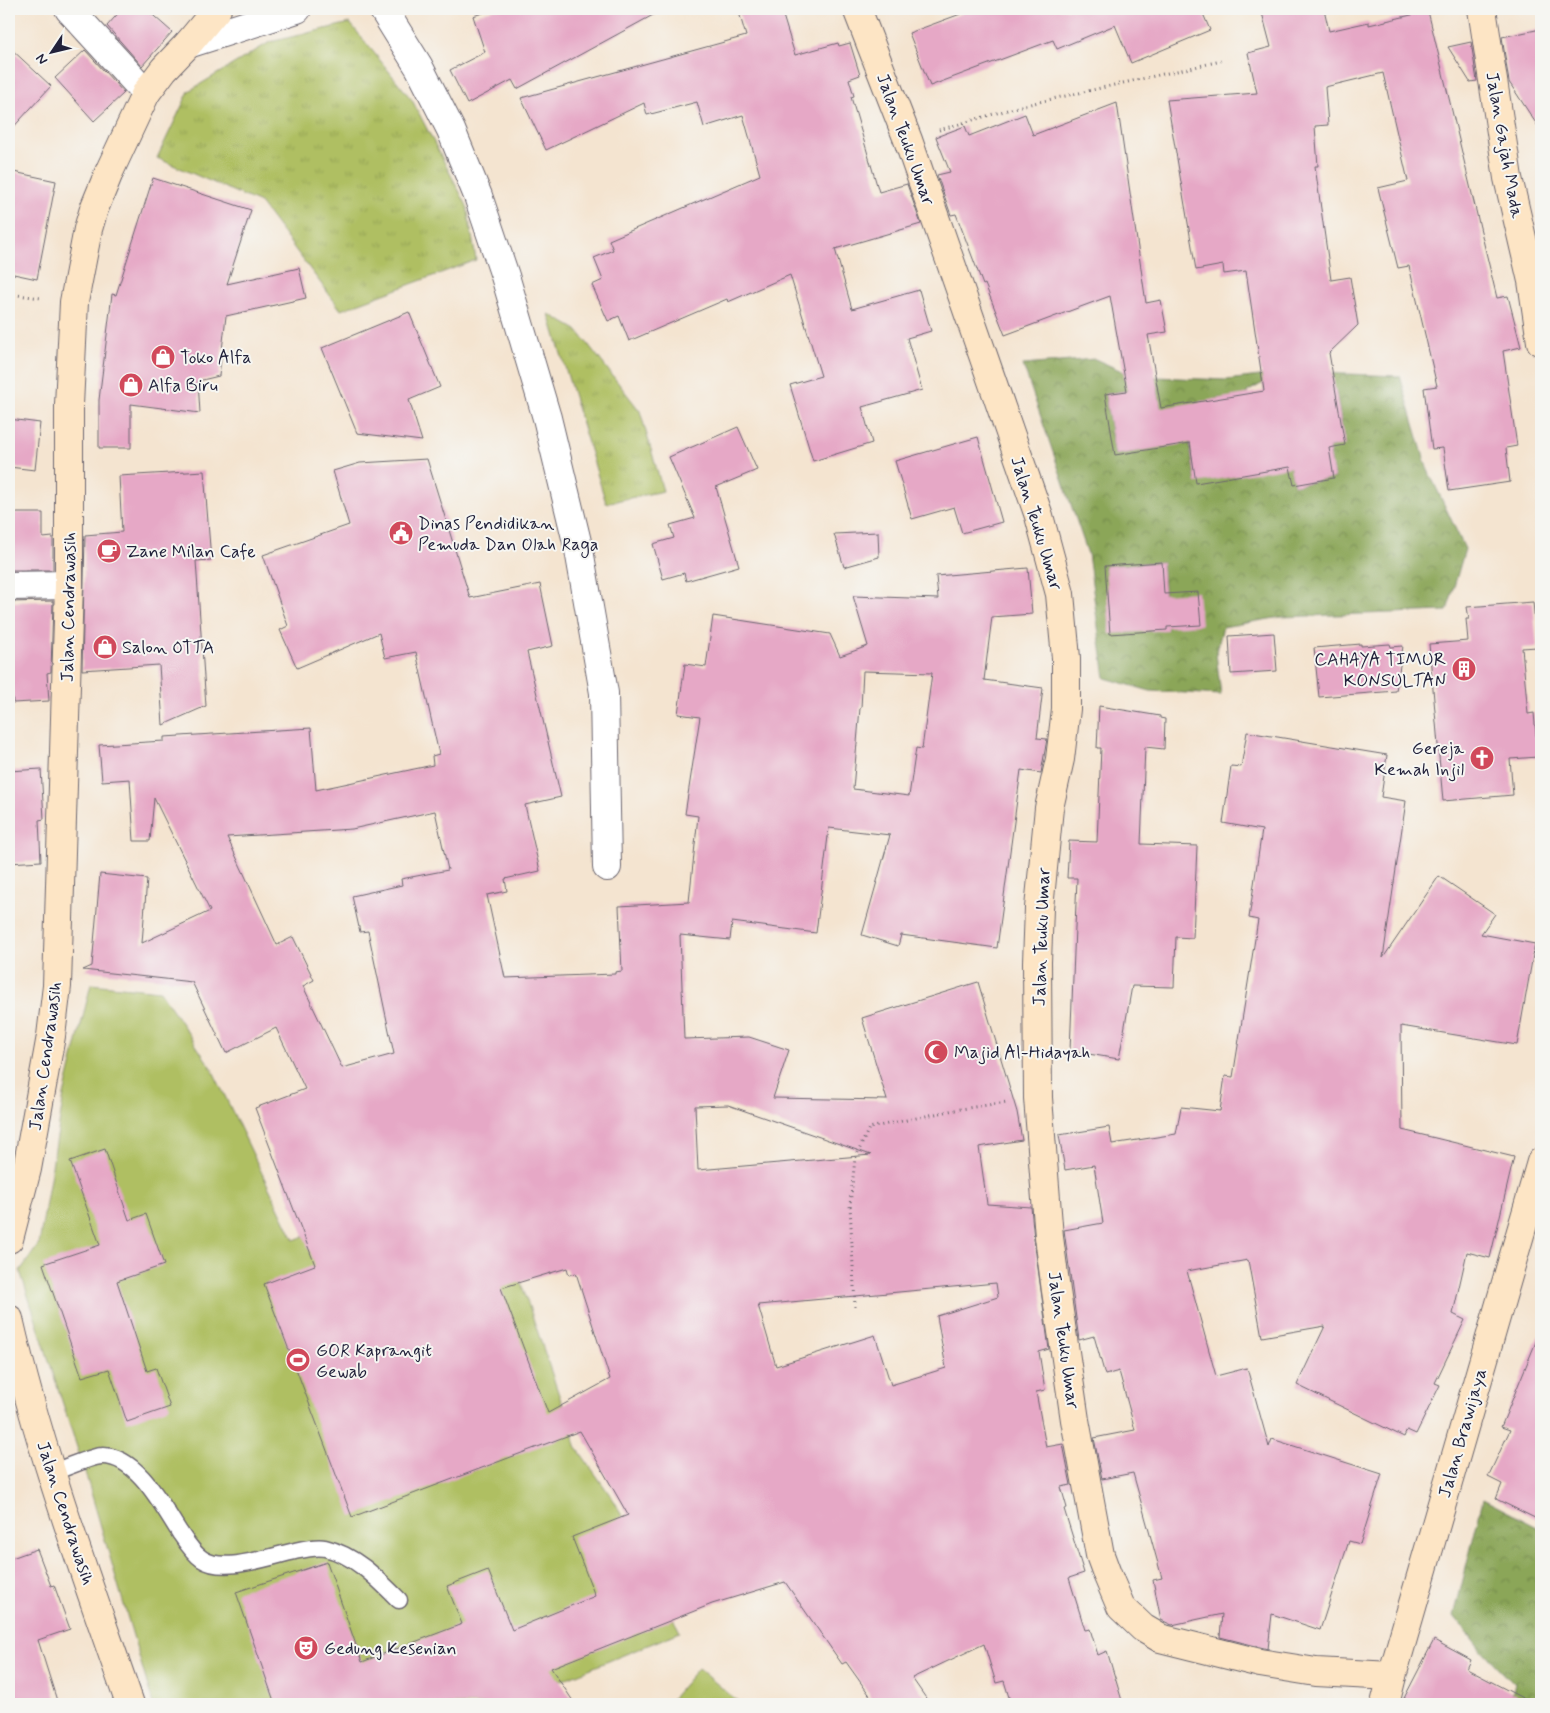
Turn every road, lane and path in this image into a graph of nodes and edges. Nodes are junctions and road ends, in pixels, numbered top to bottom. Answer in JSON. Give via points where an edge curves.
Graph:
{"nodes":[{"id":1,"x":69,"y":9,"type":"edge"},
{"id":2,"x":217,"y":9,"type":"edge"},
{"id":3,"x":297,"y":9,"type":"edge"},
{"id":4,"x":383,"y":9,"type":"edge"},
{"id":5,"x":857,"y":9,"type":"edge"},
{"id":6,"x":1482,"y":9,"type":"edge"},
{"id":7,"x":188,"y":44,"type":"junction"},
{"id":8,"x":1221,"y":61,"type":"dead end"},
{"id":9,"x":146,"y":93,"type":"junction"},
{"id":10,"x":908,"y":140,"type":"junction"},
{"id":11,"x":1537,"y":278,"type":"edge"},
{"id":12,"x":1541,"y":342,"type":"edge"},
{"id":13,"x":69,"y":585,"type":"junction"},
{"id":14,"x":9,"y":586,"type":"edge"},
{"id":15,"x":607,"y":867,"type":"dead end"},
{"id":16,"x":1038,"y":1098,"type":"junction"},
{"id":17,"x":1541,"y":1162,"type":"edge"},
{"id":18,"x":9,"y":1239,"type":"edge"},
{"id":19,"x":855,"y":1307,"type":"dead end"},
{"id":20,"x":9,"y":1319,"type":"edge"},
{"id":21,"x":51,"y":1473,"type":"junction"},
{"id":22,"x":399,"y":1600,"type":"dead end"},
{"id":23,"x":1392,"y":1676,"type":"junction"},
{"id":24,"x":130,"y":1704,"type":"edge"},
{"id":25,"x":1385,"y":1704,"type":"edge"}],
"edges":[{"from":1,"to":9,"type":"street"},
{"from":2,"to":7,"type":"main road","name":"Jalan Cendrawasih"},
{"from":3,"to":7,"type":"street"},
{"from":4,"to":15,"type":"street","via":[[419,67],[451,130],[505,276],[547,418],[578,550],[604,693]]},
{"from":5,"to":10,"type":"main road","name":"Jalan Teuku Umar"},
{"from":6,"to":11,"type":"main road","name":"Jalan Gajah Mada","via":[[1508,178]]},
{"from":7,"to":9,"type":"main road","name":"Jalan Cendrawasih"},
{"from":8,"to":10,"type":"path","via":[[1021,106]]},
{"from":9,"to":13,"type":"main road","name":"Jalan Cendrawasih","via":[[94,209],[74,302],[69,405]]},
{"from":10,"to":16,"type":"main road","name":"Jalan Teuku Umar","via":[[1039,516],[1060,594],[1066,658],[1066,709],[1060,759],[1049,808],[1039,908]]},
{"from":11,"to":12,"type":"main road"},
{"from":13,"to":14,"type":"street"},
{"from":13,"to":18,"type":"main road","name":"Jalan Cendrawasih","via":[[57,986],[52,1036],[29,1160]]},
{"from":16,"to":19,"type":"path","via":[[954,1110],[869,1128],[855,1159],[850,1205]]},
{"from":16,"to":23,"type":"main road","name":"Jalan Teuku Umar","via":[[1049,1237],[1076,1420],[1100,1555],[1121,1607],[1143,1628],[1160,1638],[1200,1649],[1316,1672]]},
{"from":17,"to":23,"type":"main road","name":"Jalan Brawijaya"},
{"from":20,"to":21,"type":"main road","name":"Jalan Cendrawasih"},
{"from":21,"to":22,"type":"lane","via":[[101,1456],[121,1460],[143,1478],[190,1547],[202,1559],[227,1566],[323,1547],[338,1552],[375,1576]]},
{"from":21,"to":24,"type":"main road","name":"Jalan Cendrawasih"},
{"from":23,"to":25,"type":"main road","name":"Jalan Brawijaya"}]}
